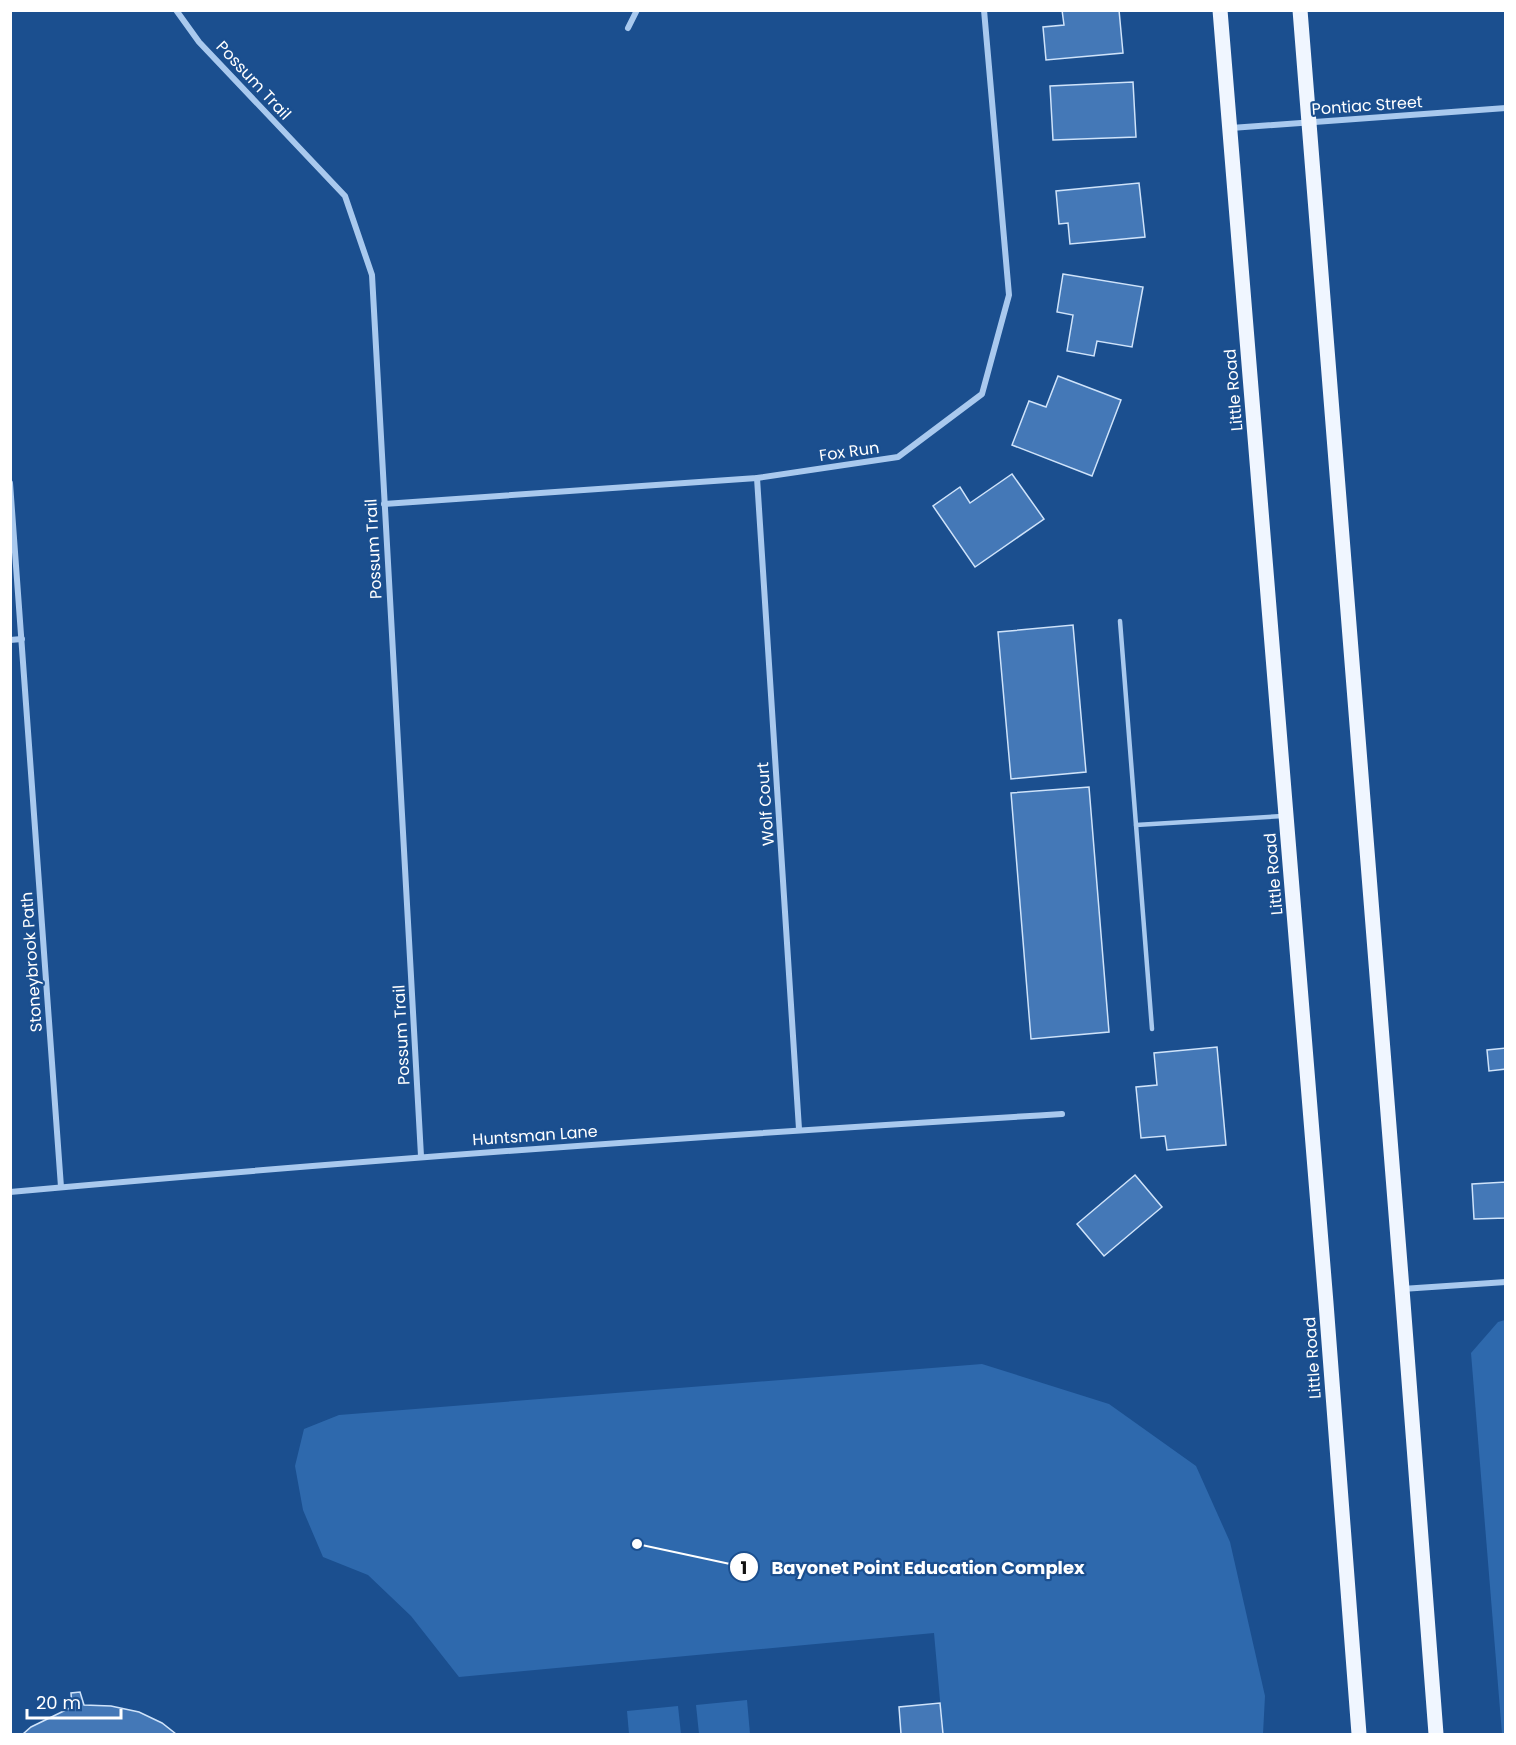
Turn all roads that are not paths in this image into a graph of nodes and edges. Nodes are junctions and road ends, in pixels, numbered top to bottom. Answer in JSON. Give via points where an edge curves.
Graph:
{"nodes":[{"id":1,"x":176,"y":10,"type":"edge"},
{"id":2,"x":637,"y":10,"type":"edge"},
{"id":3,"x":984,"y":10,"type":"edge"},
{"id":4,"x":1220,"y":10,"type":"edge"},
{"id":5,"x":1300,"y":10,"type":"edge"},
{"id":6,"x":628,"y":28,"type":"dead end"},
{"id":7,"x":1506,"y":108,"type":"edge"},
{"id":8,"x":1309,"y":123,"type":"junction"},
{"id":9,"x":1230,"y":128,"type":"junction"},
{"id":10,"x":757,"y":478,"type":"junction"},
{"id":11,"x":10,"y":483,"type":"edge"},
{"id":12,"x":384,"y":504,"type":"junction"},
{"id":13,"x":1120,"y":621,"type":"dead end"},
{"id":14,"x":22,"y":639,"type":"junction"},
{"id":15,"x":10,"y":640,"type":"edge"},
{"id":16,"x":1286,"y":815,"type":"junction"},
{"id":17,"x":1136,"y":825,"type":"junction"},
{"id":18,"x":1152,"y":1029,"type":"dead end"},
{"id":19,"x":1062,"y":1114,"type":"dead end"},
{"id":20,"x":800,"y":1129,"type":"junction"},
{"id":21,"x":421,"y":1156,"type":"junction"},
{"id":22,"x":61,"y":1187,"type":"junction"},
{"id":23,"x":10,"y":1192,"type":"edge"},
{"id":24,"x":1506,"y":1282,"type":"edge"},
{"id":25,"x":1402,"y":1289,"type":"junction"},
{"id":26,"x":1359,"y":1734,"type":"edge"},
{"id":27,"x":1436,"y":1734,"type":"edge"}],
"edges":[{"from":1,"to":12,"type":"street","name":"Possum Trail","via":[[199,42],[345,196],[372,275]]},
{"from":2,"to":6,"type":"street"},
{"from":3,"to":10,"type":"street","name":"Fox Run","via":[[1009,295],[982,394],[898,457]]},
{"from":4,"to":9,"type":"main road","name":"Little Road"},
{"from":5,"to":8,"type":"main road"},
{"from":7,"to":8,"type":"street","name":"Pontiac Street"},
{"from":8,"to":9,"type":"street","name":"Pontiac Street"},
{"from":8,"to":25,"type":"main road"},
{"from":9,"to":16,"type":"main road","name":"Little Road"},
{"from":10,"to":12,"type":"street","name":"Fox Run"},
{"from":10,"to":20,"type":"street","name":"Wolf Court"},
{"from":11,"to":14,"type":"street","name":"Stoneybrook Path"},
{"from":12,"to":21,"type":"street","name":"Possum Trail"},
{"from":13,"to":17,"type":"lane"},
{"from":14,"to":15,"type":"street"},
{"from":14,"to":22,"type":"street","name":"Stoneybrook Path"},
{"from":16,"to":17,"type":"lane"},
{"from":16,"to":26,"type":"main road","name":"Little Road"},
{"from":17,"to":18,"type":"lane"},
{"from":19,"to":20,"type":"street","name":"Huntsman Lane"},
{"from":20,"to":21,"type":"street","name":"Huntsman Lane"},
{"from":21,"to":22,"type":"street","name":"Huntsman Lane"},
{"from":22,"to":23,"type":"street","name":"Huntsman Lane"},
{"from":24,"to":25,"type":"street"},
{"from":25,"to":27,"type":"main road"}]}
